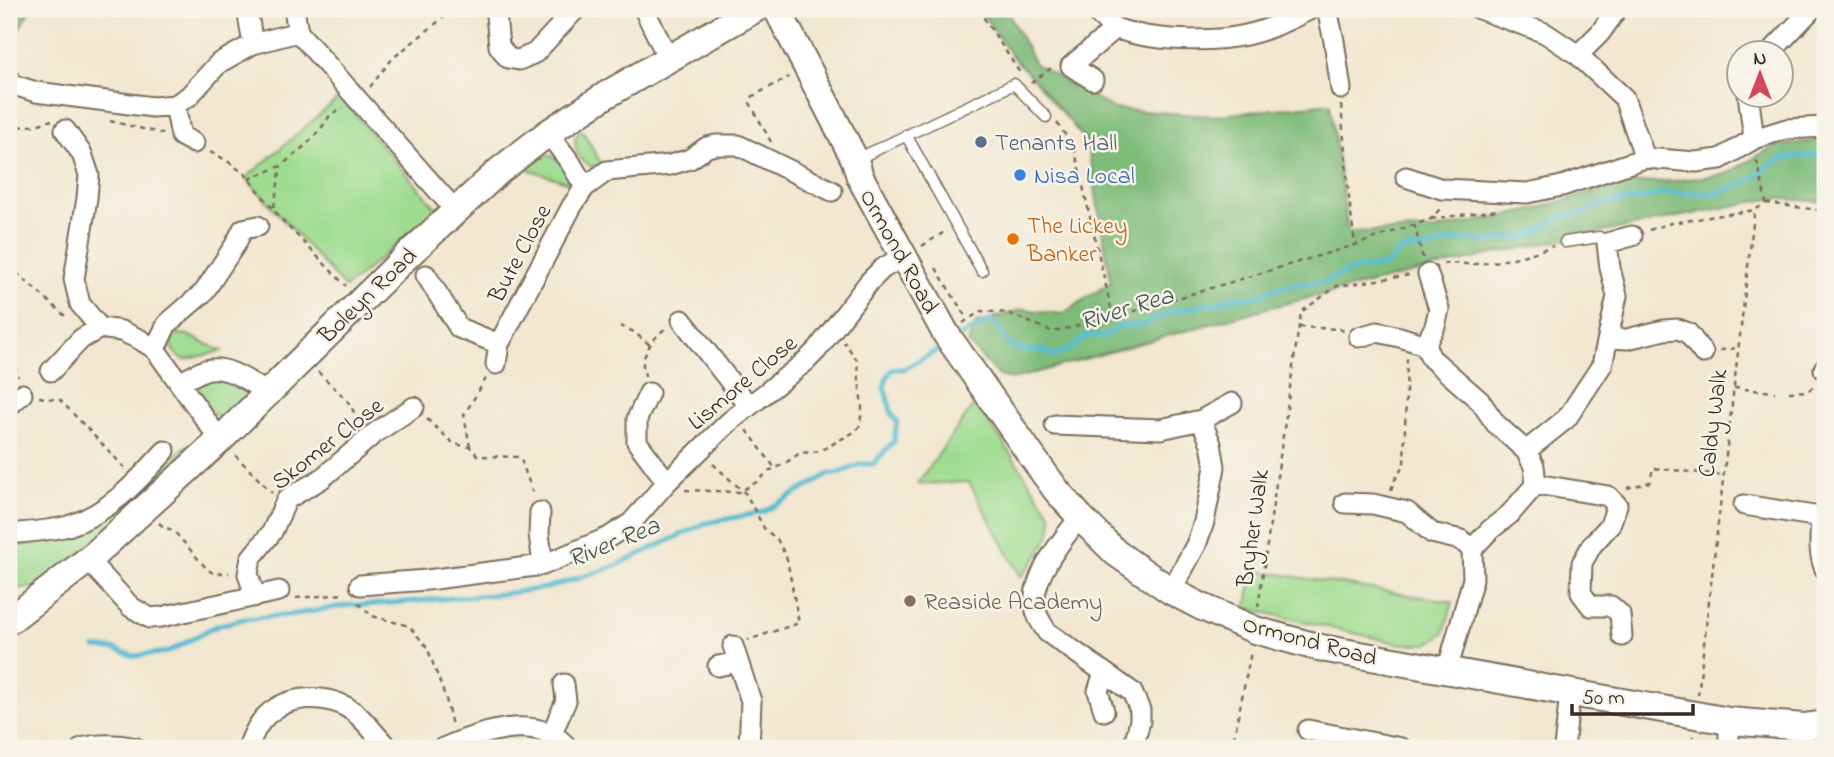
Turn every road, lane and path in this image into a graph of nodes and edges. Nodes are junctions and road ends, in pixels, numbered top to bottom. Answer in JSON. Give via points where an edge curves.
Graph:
{"nodes":[{"id":1,"x":247,"y":9,"type":"edge"},
{"id":2,"x":294,"y":9,"type":"edge"},
{"id":3,"x":454,"y":9,"type":"edge"},
{"id":4,"x":497,"y":9,"type":"edge"},
{"id":5,"x":644,"y":9,"type":"edge"},
{"id":6,"x":755,"y":9,"type":"edge"},
{"id":7,"x":777,"y":9,"type":"edge"},
{"id":8,"x":978,"y":9,"type":"edge"},
{"id":9,"x":1093,"y":9,"type":"edge"},
{"id":10,"x":1311,"y":9,"type":"edge"},
{"id":11,"x":1327,"y":9,"type":"edge"},
{"id":12,"x":1479,"y":9,"type":"edge"},
{"id":13,"x":1617,"y":9,"type":"edge"},
{"id":14,"x":1812,"y":9,"type":"edge"},
{"id":15,"x":574,"y":10,"type":"dead end"},
{"id":16,"x":1116,"y":28,"type":"junction"},
{"id":17,"x":298,"y":32,"type":"junction"},
{"id":18,"x":1784,"y":38,"type":"edge"},
{"id":19,"x":253,"y":44,"type":"junction"},
{"id":20,"x":1578,"y":55,"type":"junction"},
{"id":21,"x":668,"y":58,"type":"junction"},
{"id":22,"x":1071,"y":66,"type":"junction"},
{"id":23,"x":807,"y":67,"type":"junction"},
{"id":24,"x":1020,"y":73,"type":"dead end"},
{"id":25,"x":9,"y":79,"type":"edge"},
{"id":26,"x":1093,"y":80,"type":"dead end"},
{"id":27,"x":1028,"y":84,"type":"dead end"},
{"id":28,"x":1341,"y":89,"type":"joint"},
{"id":29,"x":359,"y":101,"type":"junction"},
{"id":30,"x":175,"y":105,"type":"junction"},
{"id":31,"x":1749,"y":108,"type":"edge"},
{"id":32,"x":1049,"y":116,"type":"joint"},
{"id":33,"x":103,"y":119,"type":"dead end"},
{"id":34,"x":60,"y":124,"type":"joint"},
{"id":35,"x":9,"y":125,"type":"edge"},
{"id":36,"x":1825,"y":127,"type":"edge"},
{"id":37,"x":548,"y":134,"type":"junction"},
{"id":38,"x":906,"y":135,"type":"junction"},
{"id":39,"x":187,"y":139,"type":"junction"},
{"id":40,"x":1751,"y":141,"type":"junction"},
{"id":41,"x":1645,"y":158,"type":"junction"},
{"id":42,"x":855,"y":160,"type":"junction"},
{"id":43,"x":281,"y":166,"type":"junction"},
{"id":44,"x":784,"y":167,"type":"junction"},
{"id":45,"x":1406,"y":177,"type":"dead end"},
{"id":46,"x":249,"y":179,"type":"junction"},
{"id":47,"x":585,"y":187,"type":"junction"},
{"id":48,"x":1442,"y":189,"type":"junction"},
{"id":49,"x":832,"y":191,"type":"dead end"},
{"id":50,"x":1766,"y":203,"type":"junction"},
{"id":51,"x":274,"y":209,"type":"junction"},
{"id":52,"x":455,"y":210,"type":"junction"},
{"id":53,"x":1755,"y":210,"type":"junction"},
{"id":54,"x":1825,"y":211,"type":"edge"},
{"id":55,"x":1414,"y":224,"type":"junction"},
{"id":56,"x":258,"y":226,"type":"dead end"},
{"id":57,"x":956,"y":226,"type":"junction"},
{"id":58,"x":1632,"y":236,"type":"joint"},
{"id":59,"x":1565,"y":242,"type":"joint"},
{"id":60,"x":1607,"y":243,"type":"junction"},
{"id":61,"x":1355,"y":245,"type":"junction"},
{"id":62,"x":912,"y":251,"type":"junction"},
{"id":63,"x":9,"y":266,"type":"edge"},
{"id":64,"x":982,"y":271,"type":"dead end"},
{"id":65,"x":1427,"y":271,"type":"junction"},
{"id":66,"x":426,"y":275,"type":"dead end"},
{"id":67,"x":361,"y":301,"type":"junction"},
{"id":68,"x":80,"y":304,"type":"junction"},
{"id":69,"x":1113,"y":317,"type":"junction"},
{"id":70,"x":682,"y":320,"type":"joint"},
{"id":71,"x":620,"y":326,"type":"dead end"},
{"id":72,"x":1299,"y":327,"type":"junction"},
{"id":73,"x":100,"y":328,"type":"junction"},
{"id":74,"x":834,"y":328,"type":"junction"},
{"id":75,"x":946,"y":334,"type":"junction"},
{"id":76,"x":1359,"y":337,"type":"joint"},
{"id":77,"x":1609,"y":338,"type":"junction"},
{"id":78,"x":1416,"y":342,"type":"junction"},
{"id":79,"x":499,"y":344,"type":"junction"},
{"id":80,"x":650,"y":345,"type":"junction"},
{"id":81,"x":155,"y":349,"type":"junction"},
{"id":82,"x":1703,"y":353,"type":"dead end"},
{"id":83,"x":9,"y":358,"type":"edge"},
{"id":84,"x":303,"y":358,"type":"junction"},
{"id":85,"x":496,"y":364,"type":"joint"},
{"id":86,"x":1825,"y":369,"type":"edge"},
{"id":87,"x":51,"y":371,"type":"dead end"},
{"id":88,"x":180,"y":383,"type":"junction"},
{"id":89,"x":1734,"y":388,"type":"junction"},
{"id":90,"x":1775,"y":392,"type":"dead end"},
{"id":91,"x":1789,"y":392,"type":"dead end"},
{"id":92,"x":267,"y":393,"type":"junction"},
{"id":93,"x":649,"y":394,"type":"joint"},
{"id":94,"x":15,"y":400,"type":"edge"},
{"id":95,"x":1232,"y":403,"type":"dead end"},
{"id":96,"x":414,"y":407,"type":"joint"},
{"id":97,"x":743,"y":411,"type":"junction"},
{"id":98,"x":1201,"y":419,"type":"junction"},
{"id":99,"x":1055,"y":425,"type":"dead end"},
{"id":100,"x":375,"y":433,"type":"junction"},
{"id":101,"x":220,"y":440,"type":"junction"},
{"id":102,"x":703,"y":445,"type":"junction"},
{"id":103,"x":470,"y":447,"type":"junction"},
{"id":104,"x":165,"y":451,"type":"dead end"},
{"id":105,"x":1526,"y":452,"type":"junction"},
{"id":106,"x":775,"y":468,"type":"junction"},
{"id":107,"x":1724,"y":475,"type":"junction"},
{"id":108,"x":137,"y":481,"type":"junction"},
{"id":109,"x":667,"y":482,"type":"junction"},
{"id":110,"x":1536,"y":484,"type":"junction"},
{"id":111,"x":742,"y":490,"type":"junction"},
{"id":112,"x":1608,"y":496,"type":"junction"},
{"id":113,"x":1345,"y":503,"type":"dead end"},
{"id":114,"x":1744,"y":505,"type":"dead end"},
{"id":115,"x":284,"y":506,"type":"junction"},
{"id":116,"x":1386,"y":507,"type":"junction"},
{"id":117,"x":144,"y":508,"type":"junction"},
{"id":118,"x":540,"y":512,"type":"joint"},
{"id":119,"x":1080,"y":517,"type":"junction"},
{"id":120,"x":9,"y":534,"type":"edge"},
{"id":121,"x":1472,"y":549,"type":"junction"},
{"id":122,"x":88,"y":560,"type":"junction"},
{"id":123,"x":543,"y":565,"type":"junction"},
{"id":124,"x":1825,"y":569,"type":"edge"},
{"id":125,"x":249,"y":570,"type":"junction"},
{"id":126,"x":355,"y":589,"type":"junction"},
{"id":127,"x":279,"y":591,"type":"joint"},
{"id":128,"x":1171,"y":591,"type":"junction"},
{"id":129,"x":256,"y":596,"type":"junction"},
{"id":130,"x":11,"y":614,"type":"edge"},
{"id":131,"x":1255,"y":630,"type":"junction"},
{"id":132,"x":1622,"y":636,"type":"dead end"},
{"id":133,"x":735,"y":654,"type":"junction"},
{"id":134,"x":718,"y":666,"type":"dead end"},
{"id":135,"x":1447,"y":671,"type":"junction"},
{"id":136,"x":1104,"y":672,"type":"junction"},
{"id":137,"x":564,"y":684,"type":"dead end"},
{"id":138,"x":1570,"y":693,"type":"junction"},
{"id":139,"x":1104,"y":712,"type":"dead end"},
{"id":140,"x":1695,"y":716,"type":"junction"},
{"id":141,"x":1729,"y":721,"type":"junction"},
{"id":142,"x":1825,"y":724,"type":"edge"},
{"id":143,"x":1308,"y":730,"type":"dead end"},
{"id":144,"x":552,"y":733,"type":"junction"},
{"id":145,"x":450,"y":745,"type":"edge"},
{"id":146,"x":88,"y":747,"type":"edge"},
{"id":147,"x":136,"y":748,"type":"edge"},
{"id":148,"x":248,"y":748,"type":"edge"},
{"id":149,"x":388,"y":748,"type":"edge"},
{"id":150,"x":568,"y":748,"type":"edge"},
{"id":151,"x":749,"y":748,"type":"edge"},
{"id":152,"x":1133,"y":748,"type":"edge"},
{"id":153,"x":1233,"y":748,"type":"edge"},
{"id":154,"x":1401,"y":748,"type":"edge"},
{"id":155,"x":1564,"y":748,"type":"edge"},
{"id":156,"x":1729,"y":748,"type":"edge"}],
"edges":[{"from":1,"to":19,"type":"street"},
{"from":2,"to":17,"type":"street"},
{"from":3,"to":29,"type":"path","via":[[393,58]]},
{"from":4,"to":15,"type":"street","via":[[499,46],[508,58],[519,60],[535,53]]},
{"from":5,"to":21,"type":"street"},
{"from":6,"to":21,"type":"street","name":"Boleyn Road"},
{"from":7,"to":23,"type":"street","name":"Ormond Road"},
{"from":8,"to":24,"type":"path"},
{"from":9,"to":16,"type":"street"},
{"from":10,"to":16,"type":"street","via":[[1246,35],[1207,40],[1163,38]]},
{"from":11,"to":28,"type":"street"},
{"from":12,"to":20,"type":"street","via":[[1545,33]]},
{"from":13,"to":20,"type":"street"},
{"from":14,"to":18,"type":"street"},
{"from":16,"to":22,"type":"street"},
{"from":17,"to":19,"type":"street"},
{"from":17,"to":29,"type":"street"},
{"from":19,"to":30,"type":"street","via":[[219,63]]},
{"from":20,"to":41,"type":"street","via":[[1624,98]]},
{"from":21,"to":37,"type":"street","name":"Boleyn Road"},
{"from":22,"to":26,"type":"street"},
{"from":22,"to":27,"type":"path","via":[[1055,65]]},
{"from":23,"to":42,"type":"street","name":"Ormond Road"},
{"from":23,"to":44,"type":"path","via":[[753,96],[750,103]]},
{"from":25,"to":30,"type":"street","via":[[36,92],[153,107]]},
{"from":28,"to":61,"type":"path"},
{"from":29,"to":43,"type":"path","via":[[331,114],[308,143]]},
{"from":29,"to":52,"type":"street"},
{"from":30,"to":39,"type":"street"},
{"from":31,"to":40,"type":"street"},
{"from":32,"to":38,"type":"lane","via":[[1014,83]]},
{"from":32,"to":69,"type":"path","via":[[1074,147]]},
{"from":33,"to":39,"type":"path"},
{"from":34,"to":35,"type":"path"},
{"from":34,"to":68,"type":"street","via":[[82,154],[89,175],[74,279]]},
{"from":36,"to":40,"type":"street","via":[[1786,129]]},
{"from":37,"to":47,"type":"street"},
{"from":37,"to":52,"type":"street","name":"Boleyn Road"},
{"from":38,"to":42,"type":"lane"},
{"from":38,"to":57,"type":"lane"},
{"from":39,"to":46,"type":"path"},
{"from":40,"to":41,"type":"street","via":[[1720,159]]},
{"from":40,"to":50,"type":"path"},
{"from":41,"to":48,"type":"street","via":[[1527,193]]},
{"from":42,"to":62,"type":"street","name":"Ormond Road","via":[[860,177]]},
{"from":43,"to":46,"type":"path"},
{"from":43,"to":51,"type":"path"},
{"from":44,"to":47,"type":"street","via":[[738,145],[716,145],[670,165],[607,171]]},
{"from":44,"to":49,"type":"street"},
{"from":45,"to":48,"type":"street"},
{"from":46,"to":51,"type":"path"},
{"from":47,"to":79,"type":"street","name":"Bute Close"},
{"from":48,"to":55,"type":"path","via":[[1439,210]]},
{"from":50,"to":53,"type":"path"},
{"from":50,"to":54,"type":"path"},
{"from":51,"to":67,"type":"path"},
{"from":52,"to":67,"type":"street","name":"Boleyn Road"},
{"from":53,"to":58,"type":"path","via":[[1671,223]]},
{"from":53,"to":89,"type":"path","name":"Caldy Walk"},
{"from":55,"to":61,"type":"path"},
{"from":55,"to":65,"type":"path"},
{"from":56,"to":81,"type":"street","via":[[243,229],[204,292],[167,324]]},
{"from":57,"to":62,"type":"path"},
{"from":57,"to":64,"type":"lane"},
{"from":58,"to":60,"type":"street"},
{"from":59,"to":60,"type":"lane","via":[[1599,237]]},
{"from":59,"to":65,"type":"path","via":[[1488,263],[1448,263]]},
{"from":60,"to":77,"type":"street","via":[[1618,296]]},
{"from":61,"to":69,"type":"path"},
{"from":62,"to":74,"type":"street","name":"Lismore Close","via":[[869,282]]},
{"from":62,"to":75,"type":"street","name":"Ormond Road"},
{"from":63,"to":68,"type":"path","via":[[64,315]]},
{"from":65,"to":72,"type":"path","name":"Bryher Walk","via":[[1337,286],[1301,312]]},
{"from":65,"to":78,"type":"street","via":[[1439,309],[1435,326]]},
{"from":66,"to":79,"type":"street","name":"Bute Close","via":[[459,328]]},
{"from":67,"to":84,"type":"street","name":"Boleyn Road"},
{"from":68,"to":73,"type":"street"},
{"from":69,"to":75,"type":"path","via":[[1054,332],[1007,313],[981,311]]},
{"from":70,"to":80,"type":"path"},
{"from":70,"to":97,"type":"street"},
{"from":71,"to":80,"type":"path"},
{"from":72,"to":76,"type":"path","via":[[1339,329]]},
{"from":72,"to":131,"type":"path","name":"Bryher Walk"},
{"from":73,"to":81,"type":"street","via":[[121,331]]},
{"from":73,"to":87,"type":"street","via":[[80,339]]},
{"from":74,"to":97,"type":"street","name":"Lismore Close","via":[[805,362]]},
{"from":74,"to":106,"type":"path","via":[[857,360],[860,425],[820,451],[800,453]]},
{"from":75,"to":119,"type":"street","name":"Ormond Road"},
{"from":76,"to":78,"type":"street","via":[[1377,332]]},
{"from":77,"to":82,"type":"street","via":[[1678,329],[1688,332]]},
{"from":77,"to":105,"type":"street","via":[[1602,365],[1567,418]]},
{"from":78,"to":105,"type":"street","via":[[1480,401],[1496,424]]},
{"from":78,"to":116,"type":"path","via":[[1404,465]]},
{"from":79,"to":85,"type":"street","name":"Bute Close"},
{"from":80,"to":93,"type":"path","via":[[643,365]]},
{"from":81,"to":88,"type":"street"},
{"from":83,"to":94,"type":"path","via":[[15,364]]},
{"from":84,"to":92,"type":"street","name":"Boleyn Road"},
{"from":84,"to":100,"type":"path"},
{"from":85,"to":103,"type":"path","via":[[464,415]]},
{"from":86,"to":91,"type":"path","via":[[1818,386]]},
{"from":88,"to":92,"type":"street","via":[[206,370],[219,370],[242,376]]},
{"from":88,"to":101,"type":"street"},
{"from":89,"to":90,"type":"path"},
{"from":89,"to":107,"type":"path","name":"Caldy Walk"},
{"from":92,"to":101,"type":"street","name":"Boleyn Road"},
{"from":93,"to":109,"type":"street","via":[[637,419],[637,442]]},
{"from":94,"to":108,"type":"path","via":[[60,400]]},
{"from":95,"to":98,"type":"street"},
{"from":96,"to":100,"type":"street","name":"Skomer Close"},
{"from":96,"to":103,"type":"path","via":[[454,444]]},
{"from":97,"to":102,"type":"street","name":"Lismore Close"},
{"from":97,"to":106,"type":"path"},
{"from":98,"to":99,"type":"street","via":[[1161,429]]},
{"from":98,"to":128,"type":"street","via":[[1211,444],[1213,480],[1196,545]]},
{"from":100,"to":115,"type":"street","name":"Skomer Close"},
{"from":101,"to":115,"type":"path"},
{"from":101,"to":117,"type":"street","name":"Boleyn Road"},
{"from":102,"to":109,"type":"street","name":"Lismore Close"},
{"from":102,"to":111,"type":"path","via":[[717,469]]},
{"from":103,"to":118,"type":"path","via":[[478,456],[520,457]]},
{"from":104,"to":108,"type":"street"},
{"from":105,"to":110,"type":"street"},
{"from":106,"to":111,"type":"path"},
{"from":107,"to":112,"type":"path","via":[[1653,468],[1650,482]]},
{"from":107,"to":140,"type":"path","name":"Caldy Walk"},
{"from":108,"to":120,"type":"street","via":[[93,515],[66,526]]},
{"from":109,"to":111,"type":"path","via":[[676,490]]},
{"from":109,"to":123,"type":"street","name":"Lismore Close","via":[[631,523]]},
{"from":110,"to":112,"type":"street"},
{"from":110,"to":121,"type":"street"},
{"from":111,"to":133,"type":"path","via":[[787,559],[799,623]]},
{"from":112,"to":132,"type":"street","via":[[1617,505],[1610,525],[1582,563],[1581,593],[1591,606],[1611,606],[1620,614]]},
{"from":113,"to":116,"type":"street"},
{"from":114,"to":124,"type":"street","via":[[1814,516],[1821,522]]},
{"from":115,"to":125,"type":"street","name":"Skomer Close","via":[[272,532],[251,558]]},
{"from":116,"to":121,"type":"street","via":[[1407,512],[1432,533],[1461,540]]},
{"from":117,"to":122,"type":"street","name":"Boleyn Road"},
{"from":117,"to":125,"type":"path","via":[[164,528],[173,530],[207,569],[214,573]]},
{"from":118,"to":123,"type":"street"},
{"from":119,"to":128,"type":"street","name":"Ormond Road","via":[[1116,553]]},
{"from":119,"to":136,"type":"street","via":[[1036,586],[1035,606],[1047,632]]},
{"from":121,"to":135,"type":"street","via":[[1472,579]]},
{"from":122,"to":129,"type":"street","via":[[131,607],[150,618]]},
{"from":122,"to":130,"type":"street","name":"Boleyn Road"},
{"from":123,"to":126,"type":"street","name":"Lismore Close"},
{"from":125,"to":129,"type":"street"},
{"from":126,"to":127,"type":"path","via":[[284,599]]},
{"from":126,"to":145,"type":"path","via":[[372,617],[409,626],[428,647],[446,699]]},
{"from":127,"to":129,"type":"street"},
{"from":128,"to":131,"type":"street","name":"Ormond Road"},
{"from":131,"to":135,"type":"street","name":"Ormond Road","via":[[1321,648]]},
{"from":131,"to":153,"type":"path","name":"Bryher Walk"},
{"from":133,"to":134,"type":"street"},
{"from":133,"to":151,"type":"street","via":[[751,701]]},
{"from":135,"to":138,"type":"street","name":"Ormond Road"},
{"from":136,"to":139,"type":"street","via":[[1098,691]]},
{"from":136,"to":152,"type":"street","via":[[1138,701],[1140,721]]},
{"from":137,"to":144,"type":"street","via":[[566,701]]},
{"from":138,"to":140,"type":"street","name":"Ormond Road"},
{"from":138,"to":155,"type":"street"},
{"from":140,"to":141,"type":"street","name":"Ormond Road"},
{"from":141,"to":142,"type":"street","name":"Ormond Road","via":[[1804,727]]},
{"from":141,"to":156,"type":"street"},
{"from":143,"to":154,"type":"street"},
{"from":144,"to":145,"type":"street","via":[[501,729]]},
{"from":144,"to":150,"type":"street"},
{"from":146,"to":147,"type":"street","via":[[117,744]]},
{"from":148,"to":149,"type":"street","via":[[267,715],[286,702],[315,697],[354,712]]}]}
